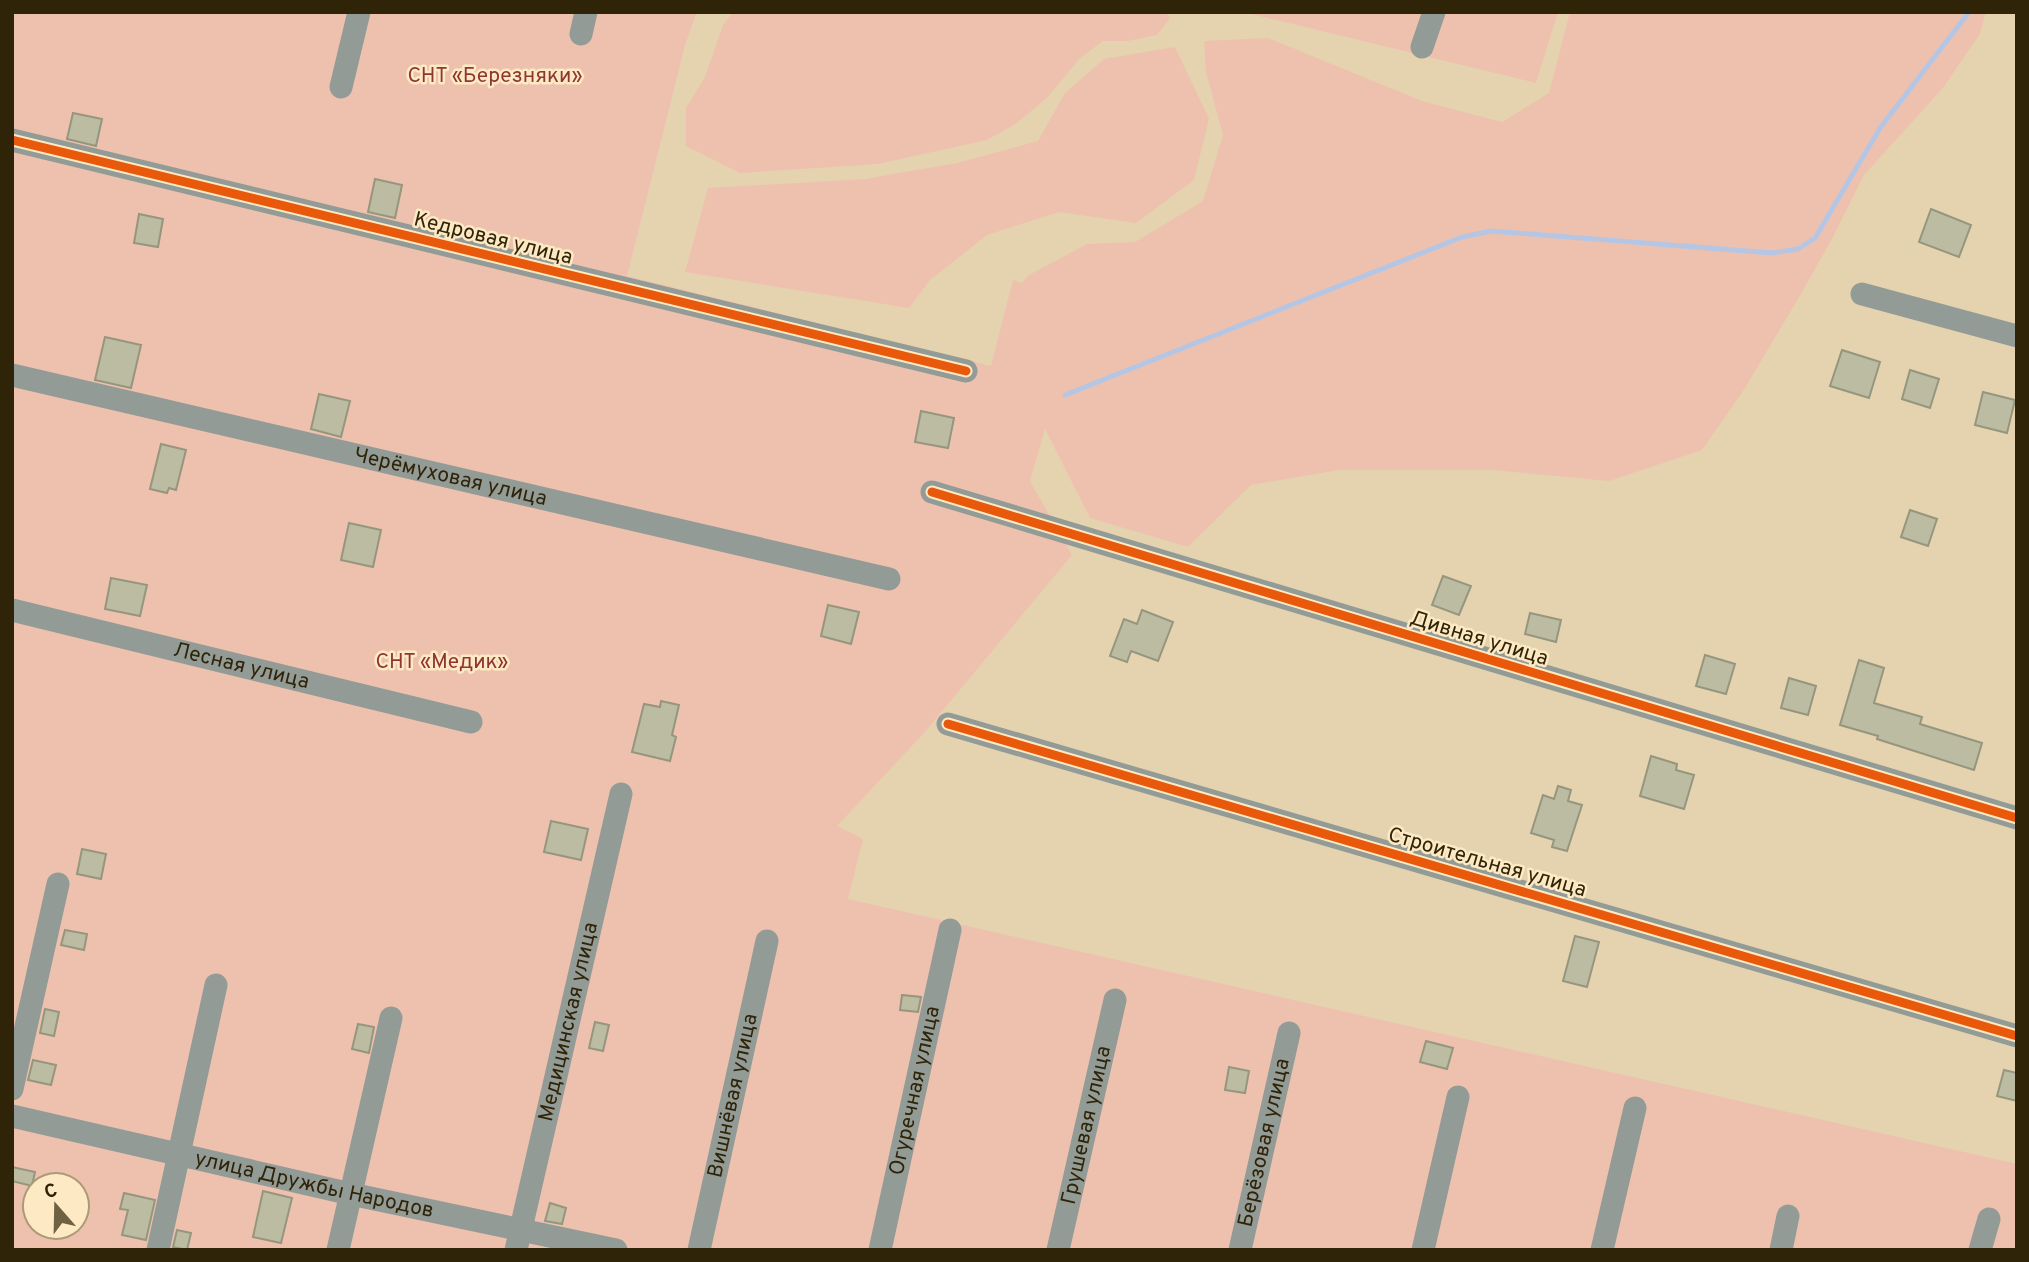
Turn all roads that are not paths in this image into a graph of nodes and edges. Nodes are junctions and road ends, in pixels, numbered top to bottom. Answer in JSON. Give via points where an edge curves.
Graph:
{"nodes":[{"id":1,"x":359,"y":12,"type":"edge"},
{"id":2,"x":1434,"y":12,"type":"edge"},
{"id":3,"x":1422,"y":47,"type":"dead end"},
{"id":4,"x":341,"y":87,"type":"dead end"},
{"id":5,"x":12,"y":140,"type":"edge"},
{"id":6,"x":1862,"y":294,"type":"dead end"},
{"id":7,"x":2017,"y":336,"type":"edge"},
{"id":8,"x":965,"y":371,"type":"dead end"},
{"id":9,"x":12,"y":375,"type":"edge"},
{"id":10,"x":932,"y":492,"type":"dead end"},
{"id":11,"x":889,"y":579,"type":"dead end"},
{"id":12,"x":12,"y":610,"type":"edge"},
{"id":13,"x":471,"y":722,"type":"dead end"},
{"id":14,"x":948,"y":724,"type":"dead end"},
{"id":15,"x":621,"y":794,"type":"dead end"},
{"id":16,"x":2017,"y":818,"type":"edge"},
{"id":17,"x":58,"y":884,"type":"dead end"},
{"id":18,"x":950,"y":930,"type":"dead end"},
{"id":19,"x":767,"y":941,"type":"dead end"},
{"id":20,"x":216,"y":985,"type":"dead end"},
{"id":21,"x":1115,"y":1000,"type":"dead end"},
{"id":22,"x":391,"y":1018,"type":"dead end"},
{"id":23,"x":1289,"y":1033,"type":"dead end"},
{"id":24,"x":2017,"y":1036,"type":"edge"},
{"id":25,"x":12,"y":1089,"type":"edge"},
{"id":26,"x":1458,"y":1097,"type":"dead end"},
{"id":27,"x":1635,"y":1108,"type":"dead end"},
{"id":28,"x":12,"y":1116,"type":"edge"},
{"id":29,"x":179,"y":1154,"type":"junction"},
{"id":30,"x":351,"y":1194,"type":"junction"},
{"id":31,"x":1788,"y":1216,"type":"dead end"},
{"id":32,"x":1989,"y":1219,"type":"dead end"},
{"id":33,"x":519,"y":1239,"type":"edge"},
{"id":34,"x":158,"y":1250,"type":"edge"},
{"id":35,"x":338,"y":1250,"type":"edge"},
{"id":36,"x":616,"y":1250,"type":"edge"},
{"id":37,"x":699,"y":1250,"type":"edge"},
{"id":38,"x":880,"y":1250,"type":"edge"},
{"id":39,"x":1058,"y":1250,"type":"edge"},
{"id":40,"x":1240,"y":1250,"type":"edge"},
{"id":41,"x":1423,"y":1250,"type":"edge"},
{"id":42,"x":1602,"y":1250,"type":"edge"},
{"id":43,"x":1781,"y":1250,"type":"edge"},
{"id":44,"x":1980,"y":1250,"type":"edge"}],
"edges":[{"from":1,"to":4,"type":"street"},
{"from":2,"to":3,"type":"street"},
{"from":5,"to":8,"type":"street","name":"Кедровая улица"},
{"from":6,"to":7,"type":"street"},
{"from":9,"to":11,"type":"street","name":"Черёмуховая улица"},
{"from":10,"to":16,"type":"street","name":"Дивная улица"},
{"from":12,"to":13,"type":"street","name":"Лесная улица"},
{"from":14,"to":24,"type":"street","name":"Строительная улица"},
{"from":15,"to":33,"type":"street","name":"Медицинская улица"},
{"from":17,"to":25,"type":"street"},
{"from":18,"to":38,"type":"street","name":"Огуречная улица"},
{"from":19,"to":37,"type":"street","name":"Вишнёвая улица"},
{"from":20,"to":29,"type":"street"},
{"from":21,"to":39,"type":"street","name":"Грушевая улица"},
{"from":22,"to":30,"type":"street"},
{"from":23,"to":40,"type":"street","name":"Берёзовая улица"},
{"from":26,"to":41,"type":"street"},
{"from":27,"to":42,"type":"street"},
{"from":28,"to":29,"type":"street","name":"улица Дружбы Народов"},
{"from":29,"to":30,"type":"street","name":"улица Дружбы Народов"},
{"from":29,"to":34,"type":"street"},
{"from":30,"to":33,"type":"street","name":"улица Дружбы Народов"},
{"from":30,"to":35,"type":"street"},
{"from":31,"to":43,"type":"street"},
{"from":32,"to":44,"type":"street"},
{"from":33,"to":36,"type":"street","name":"улица Дружбы Народов"}]}
